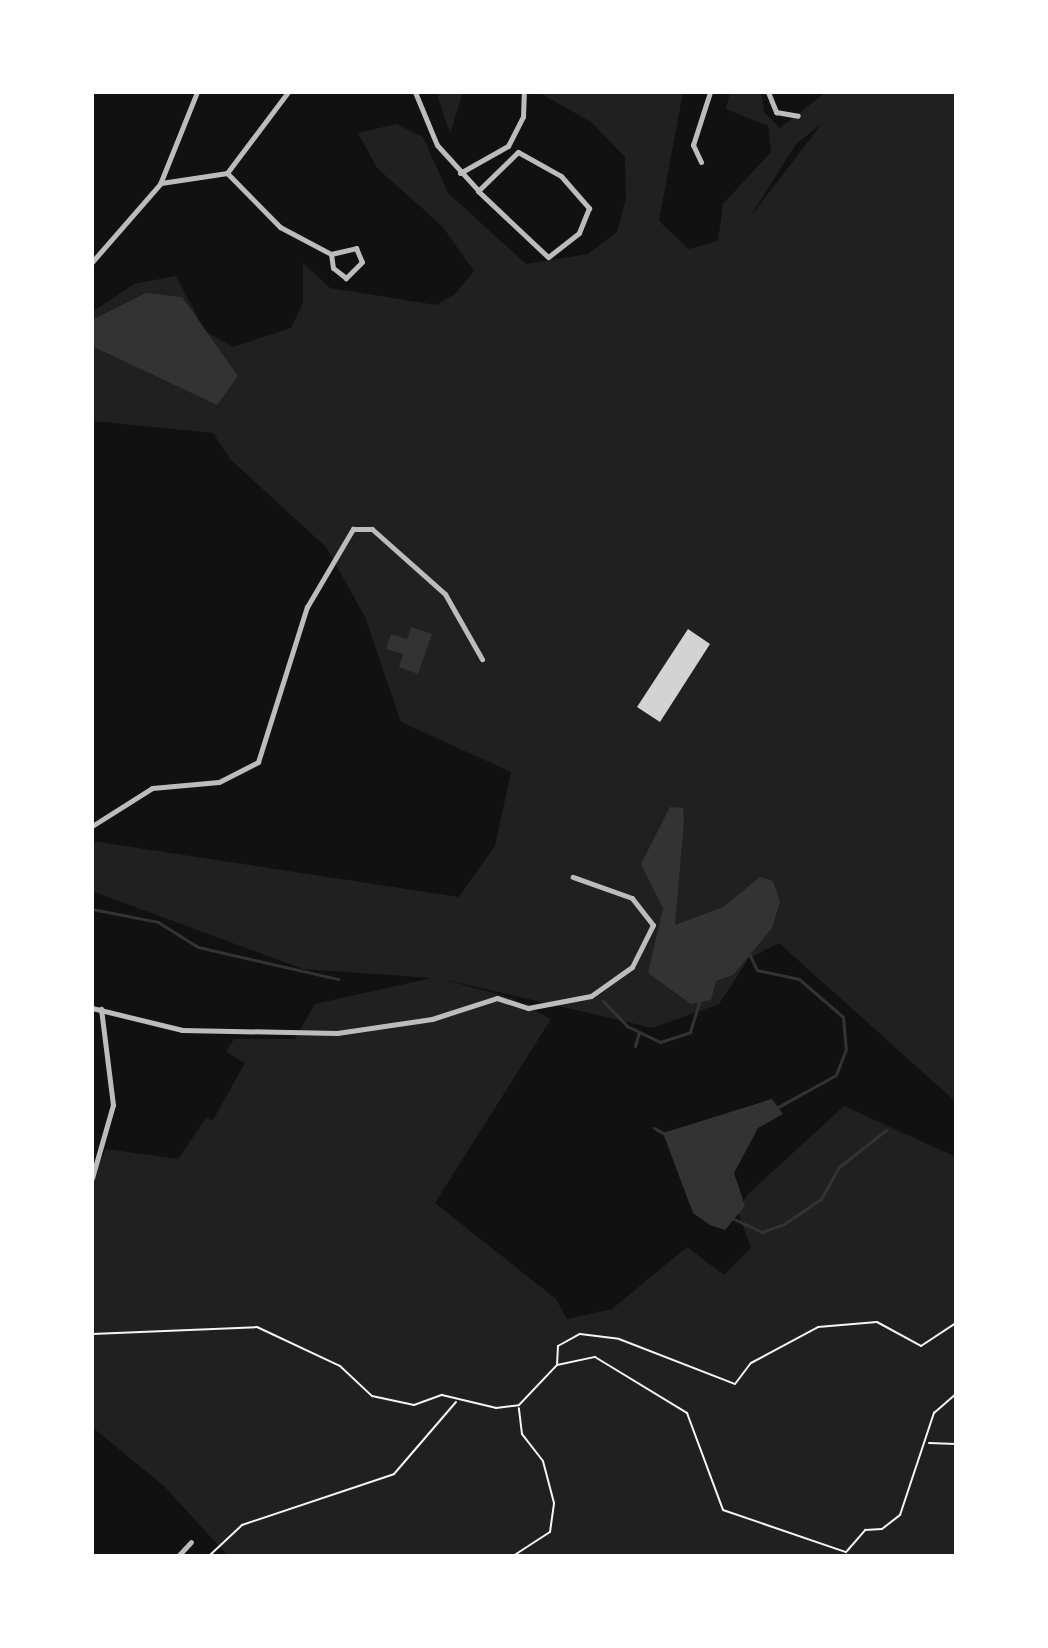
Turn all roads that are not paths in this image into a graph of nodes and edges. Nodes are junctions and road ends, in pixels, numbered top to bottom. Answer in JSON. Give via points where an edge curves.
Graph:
{"nodes":[{"id":1,"x":197,"y":92,"type":"edge"},
{"id":2,"x":288,"y":92,"type":"edge"},
{"id":3,"x":415,"y":92,"type":"edge"},
{"id":4,"x":524,"y":92,"type":"edge"},
{"id":5,"x":710,"y":92,"type":"edge"},
{"id":6,"x":768,"y":92,"type":"edge"},
{"id":7,"x":798,"y":116,"type":"dead end"},
{"id":8,"x":701,"y":162,"type":"dead end"},
{"id":9,"x":227,"y":173,"type":"junction"},
{"id":10,"x":459,"y":174,"type":"junction"},
{"id":11,"x":160,"y":184,"type":"junction"},
{"id":12,"x":478,"y":191,"type":"junction"},
{"id":13,"x":331,"y":254,"type":"junction"},
{"id":14,"x":92,"y":262,"type":"edge"},
{"id":15,"x":482,"y":659,"type":"dead end"},
{"id":16,"x":92,"y":826,"type":"edge"},
{"id":17,"x":573,"y":877,"type":"dead end"},
{"id":18,"x":92,"y":1008,"type":"edge"},
{"id":19,"x":101,"y":1009,"type":"junction"},
{"id":20,"x":92,"y":1178,"type":"edge"},
{"id":21,"x":191,"y":1542,"type":"dead end"},
{"id":22,"x":178,"y":1556,"type":"edge"}],
"edges":[{"from":1,"to":11,"type":"street"},
{"from":2,"to":9,"type":"street"},
{"from":3,"to":10,"type":"street","via":[[437,145]]},
{"from":4,"to":10,"type":"street","via":[[523,117],[508,146],[474,172]]},
{"from":5,"to":8,"type":"street","via":[[693,145]]},
{"from":6,"to":7,"type":"street","via":[[776,112]]},
{"from":9,"to":11,"type":"street"},
{"from":9,"to":13,"type":"street","via":[[280,227]]},
{"from":10,"to":12,"type":"street"},
{"from":11,"to":14,"type":"street"},
{"from":12,"to":12,"type":"street","via":[[548,257],[579,233],[590,213],[571,184],[518,152]]},
{"from":13,"to":13,"type":"street","via":[[356,248],[362,262],[346,278],[333,268]]},
{"from":15,"to":16,"type":"street","via":[[445,594],[372,529],[353,529],[307,607],[258,762],[219,782],[152,788]]},
{"from":17,"to":19,"type":"street","via":[[632,898],[653,925],[632,967],[591,996],[528,1008],[497,998],[432,1019],[337,1033],[182,1030]]},
{"from":18,"to":19,"type":"street"},
{"from":19,"to":20,"type":"street","via":[[113,1105]]},
{"from":21,"to":22,"type":"street"}]}
